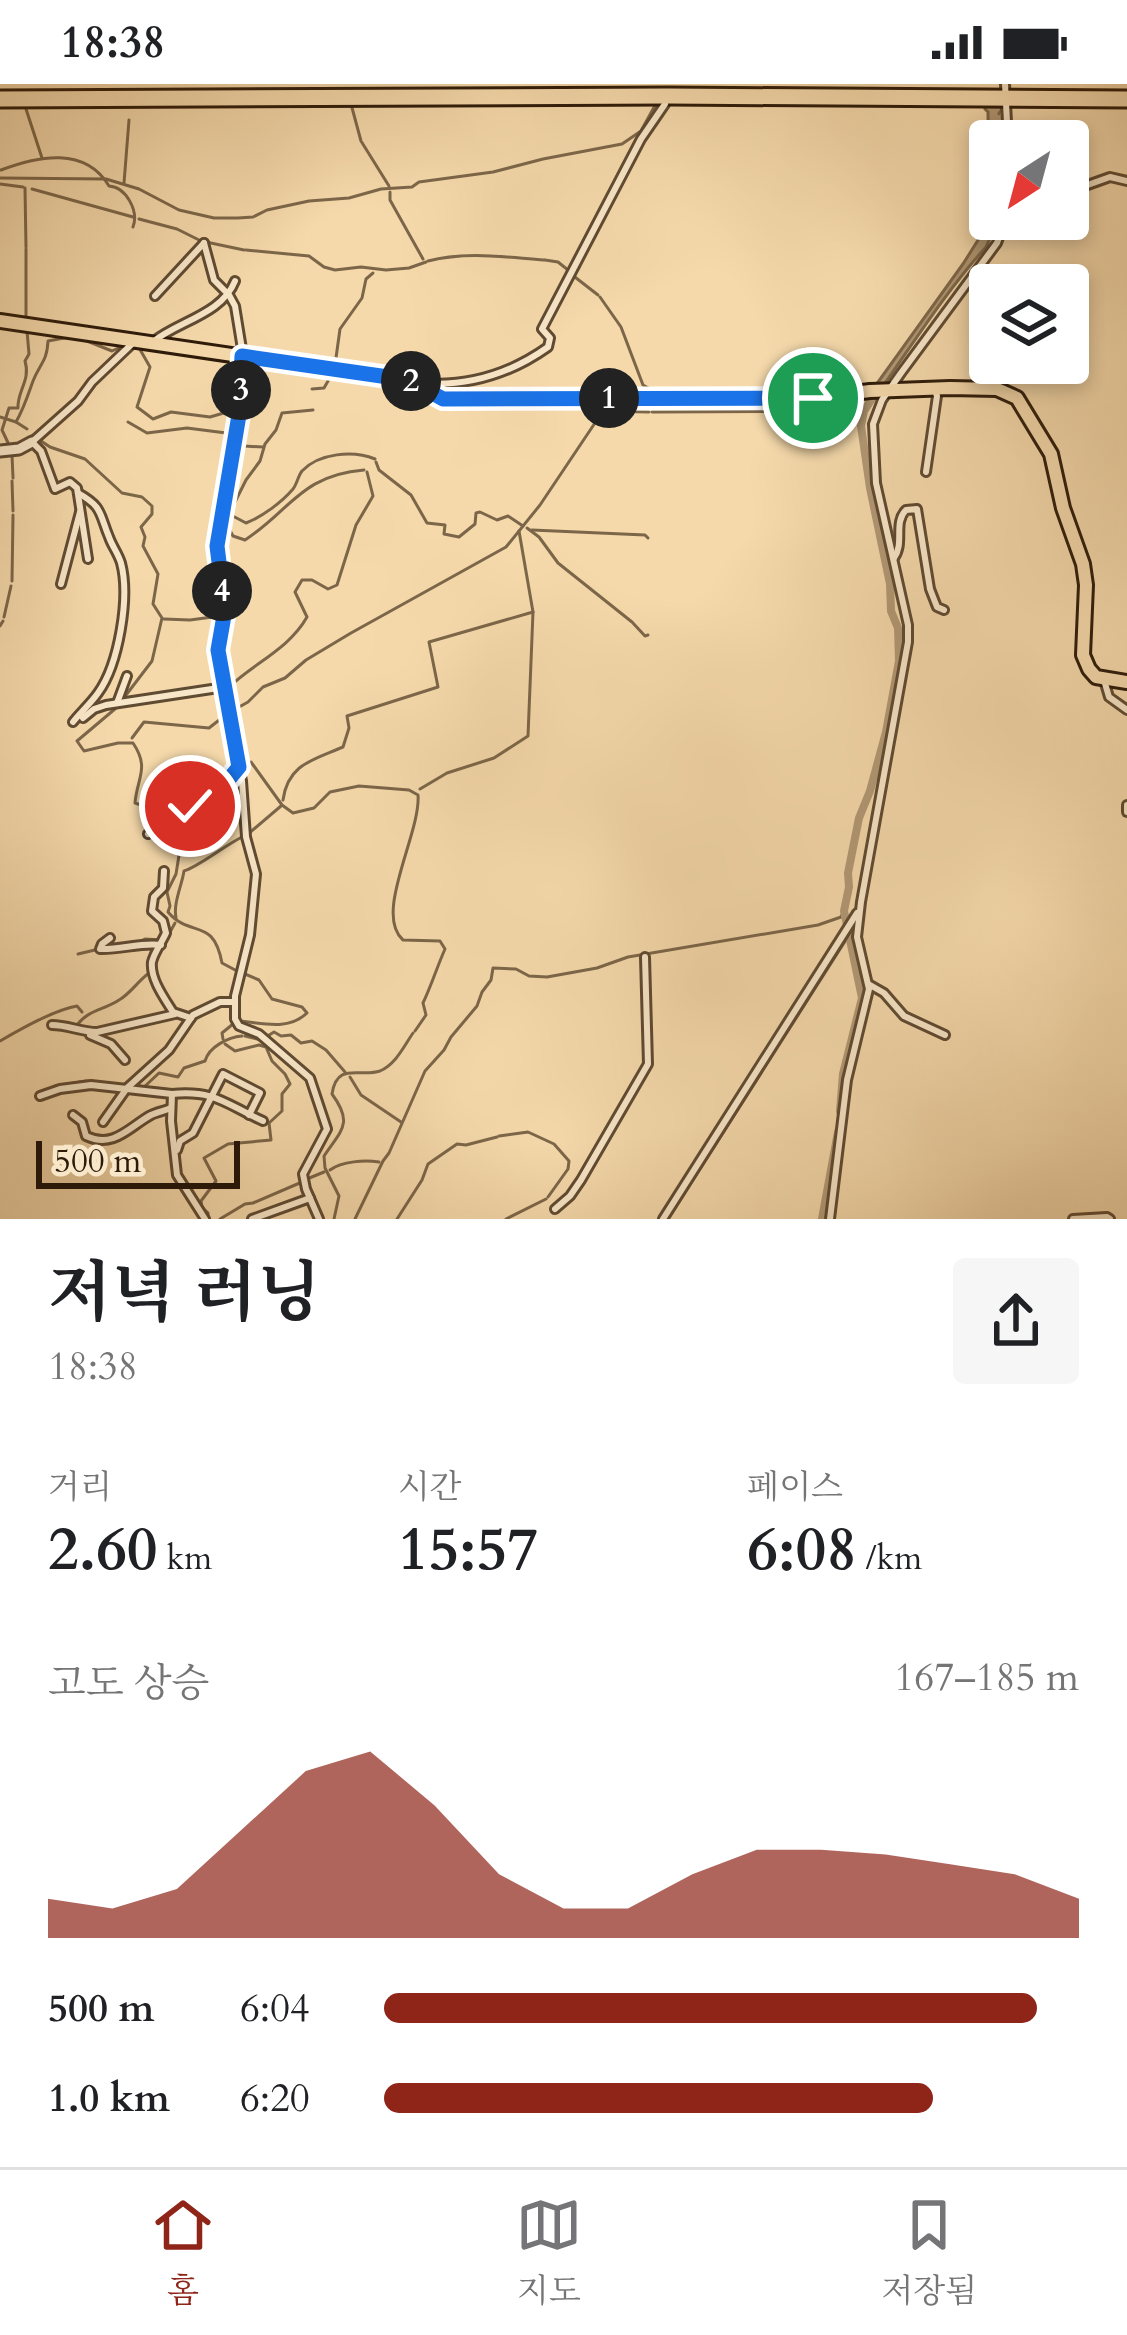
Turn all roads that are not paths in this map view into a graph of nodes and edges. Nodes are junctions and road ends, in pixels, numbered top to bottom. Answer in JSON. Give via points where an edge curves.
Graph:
{"nodes":[{"id":1,"x":1127,"y":90,"type":"edge"},
{"id":2,"x":1004,"y":93,"type":"edge"},
{"id":3,"x":0,"y":95,"type":"edge"},
{"id":4,"x":663,"y":95,"type":"junction"},
{"id":5,"x":1127,"y":99,"type":"edge"},
{"id":6,"x":1127,"y":181,"type":"edge"},
{"id":7,"x":1089,"y":184,"type":"edge"},
{"id":8,"x":996,"y":240,"type":"edge"},
{"id":9,"x":235,"y":281,"type":"dead end"},
{"id":10,"x":229,"y":295,"type":"junction"},
{"id":11,"x":155,"y":296,"type":"dead end"},
{"id":12,"x":0,"y":321,"type":"edge"},
{"id":13,"x":135,"y":341,"type":"junction"},
{"id":14,"x":151,"y":344,"type":"junction"},
{"id":15,"x":242,"y":356,"type":"junction"},
{"id":16,"x":413,"y":382,"type":"junction"},
{"id":17,"x":880,"y":391,"type":"junction"},
{"id":18,"x":934,"y":391,"type":"junction"},
{"id":19,"x":32,"y":442,"type":"junction"},
{"id":20,"x":0,"y":451,"type":"edge"},
{"id":21,"x":926,"y":472,"type":"dead end"},
{"id":22,"x":78,"y":493,"type":"junction"},
{"id":23,"x":81,"y":510,"type":"junction"},
{"id":24,"x":69,"y":550,"type":"junction"},
{"id":25,"x":894,"y":558,"type":"junction"},
{"id":26,"x":88,"y":559,"type":"dead end"},
{"id":27,"x":56,"y":570,"type":"dead end"},
{"id":28,"x":61,"y":584,"type":"dead end"},
{"id":29,"x":944,"y":610,"type":"dead end"},
{"id":30,"x":127,"y":676,"type":"dead end"},
{"id":31,"x":1104,"y":680,"type":"junction"},
{"id":32,"x":1127,"y":682,"type":"edge"},
{"id":33,"x":225,"y":687,"type":"junction"},
{"id":34,"x":117,"y":703,"type":"junction"},
{"id":35,"x":1127,"y":710,"type":"edge"},
{"id":36,"x":83,"y":718,"type":"dead end"},
{"id":37,"x":73,"y":722,"type":"dead end"},
{"id":38,"x":239,"y":767,"type":"junction"},
{"id":39,"x":148,"y":834,"type":"dead end"},
{"id":40,"x":164,"y":871,"type":"dead end"},
{"id":41,"x":860,"y":907,"type":"junction"},
{"id":42,"x":110,"y":938,"type":"dead end"},
{"id":43,"x":160,"y":946,"type":"junction"},
{"id":44,"x":644,"y":957,"type":"dead end"},
{"id":45,"x":869,"y":984,"type":"junction"},
{"id":46,"x":235,"y":1003,"type":"junction"},
{"id":47,"x":175,"y":1014,"type":"junction"},
{"id":48,"x":191,"y":1018,"type":"junction"},
{"id":49,"x":52,"y":1024,"type":"dead end"},
{"id":50,"x":84,"y":1032,"type":"junction"},
{"id":51,"x":945,"y":1035,"type":"dead end"},
{"id":52,"x":125,"y":1060,"type":"dead end"},
{"id":53,"x":127,"y":1088,"type":"junction"},
{"id":54,"x":172,"y":1094,"type":"junction"},
{"id":55,"x":212,"y":1094,"type":"junction"},
{"id":56,"x":40,"y":1096,"type":"dead end"},
{"id":57,"x":171,"y":1108,"type":"junction"},
{"id":58,"x":73,"y":1114,"type":"dead end"},
{"id":59,"x":249,"y":1115,"type":"junction"},
{"id":60,"x":263,"y":1121,"type":"dead end"},
{"id":61,"x":103,"y":1122,"type":"dead end"},
{"id":62,"x":176,"y":1151,"type":"junction"},
{"id":63,"x":310,"y":1198,"type":"junction"},
{"id":64,"x":555,"y":1209,"type":"dead end"},
{"id":65,"x":205,"y":1219,"type":"edge"},
{"id":66,"x":252,"y":1219,"type":"edge"},
{"id":67,"x":319,"y":1219,"type":"edge"},
{"id":68,"x":663,"y":1219,"type":"edge"},
{"id":69,"x":830,"y":1219,"type":"edge"},
{"id":70,"x":1072,"y":1219,"type":"edge"},
{"id":71,"x":1111,"y":1219,"type":"edge"}],
"edges":[{"from":1,"to":2,"type":"highway"},
{"from":2,"to":4,"type":"highway"},
{"from":2,"to":5,"type":"highway"},
{"from":3,"to":4,"type":"highway"},
{"from":4,"to":16,"type":"street","via":[[542,328],[548,347],[489,378]]},
{"from":6,"to":7,"type":"street"},
{"from":8,"to":17,"type":"street"},
{"from":9,"to":10,"type":"street"},
{"from":10,"to":11,"type":"street","via":[[214,280],[204,243]]},
{"from":10,"to":14,"type":"street"},
{"from":10,"to":15,"type":"street"},
{"from":12,"to":13,"type":"main road"},
{"from":13,"to":14,"type":"main road"},
{"from":13,"to":19,"type":"street"},
{"from":14,"to":15,"type":"main road"},
{"from":15,"to":16,"type":"main road"},
{"from":15,"to":33,"type":"street","via":[[217,546]]},
{"from":16,"to":17,"type":"main road","via":[[443,399]]},
{"from":17,"to":18,"type":"main road"},
{"from":17,"to":25,"type":"street","via":[[872,437]]},
{"from":18,"to":21,"type":"street"},
{"from":18,"to":31,"type":"main road","via":[[997,389],[1024,406],[1051,454],[1084,569],[1083,658]]},
{"from":19,"to":20,"type":"street"},
{"from":19,"to":22,"type":"street","via":[[55,489],[70,482]]},
{"from":22,"to":23,"type":"street"},
{"from":22,"to":37,"type":"street","via":[[99,508],[120,559],[123,609],[101,689]]},
{"from":23,"to":24,"type":"street"},
{"from":23,"to":26,"type":"street"},
{"from":24,"to":27,"type":"street"},
{"from":24,"to":28,"type":"street"},
{"from":25,"to":29,"type":"street","via":[[901,516],[917,509],[930,590]]},
{"from":25,"to":41,"type":"street","via":[[908,642]]},
{"from":30,"to":34,"type":"street"},
{"from":31,"to":32,"type":"main road"},
{"from":31,"to":35,"type":"street","via":[[1108,697]]},
{"from":33,"to":34,"type":"street"},
{"from":33,"to":38,"type":"street"},
{"from":34,"to":36,"type":"street"},
{"from":38,"to":39,"type":"street","via":[[215,796],[179,809]]},
{"from":38,"to":46,"type":"street","via":[[256,874]]},
{"from":40,"to":43,"type":"street","via":[[152,908],[165,929]]},
{"from":41,"to":45,"type":"street","via":[[857,937]]},
{"from":41,"to":68,"type":"street"},
{"from":42,"to":43,"type":"street","via":[[100,949]]},
{"from":43,"to":47,"type":"street","via":[[152,968]]},
{"from":44,"to":64,"type":"street","via":[[648,1064],[581,1180]]},
{"from":45,"to":51,"type":"street","via":[[904,1016]]},
{"from":45,"to":69,"type":"street"},
{"from":46,"to":48,"type":"street"},
{"from":46,"to":63,"type":"street","via":[[236,1023],[314,1085],[327,1124],[303,1174]]},
{"from":47,"to":48,"type":"street"},
{"from":47,"to":50,"type":"street"},
{"from":48,"to":53,"type":"street"},
{"from":49,"to":50,"type":"street"},
{"from":50,"to":52,"type":"street"},
{"from":53,"to":54,"type":"street"},
{"from":53,"to":56,"type":"street","via":[[76,1085]]},
{"from":53,"to":61,"type":"street"},
{"from":54,"to":55,"type":"street"},
{"from":54,"to":57,"type":"street"},
{"from":55,"to":59,"type":"street"},
{"from":55,"to":59,"type":"street","via":[[223,1074],[260,1093]]},
{"from":55,"to":62,"type":"street"},
{"from":57,"to":58,"type":"street","via":[[97,1141]]},
{"from":57,"to":62,"type":"street"},
{"from":59,"to":60,"type":"street"},
{"from":62,"to":65,"type":"street","via":[[177,1174]]},
{"from":63,"to":66,"type":"street"},
{"from":63,"to":67,"type":"street"},
{"from":70,"to":71,"type":"street"}]}
